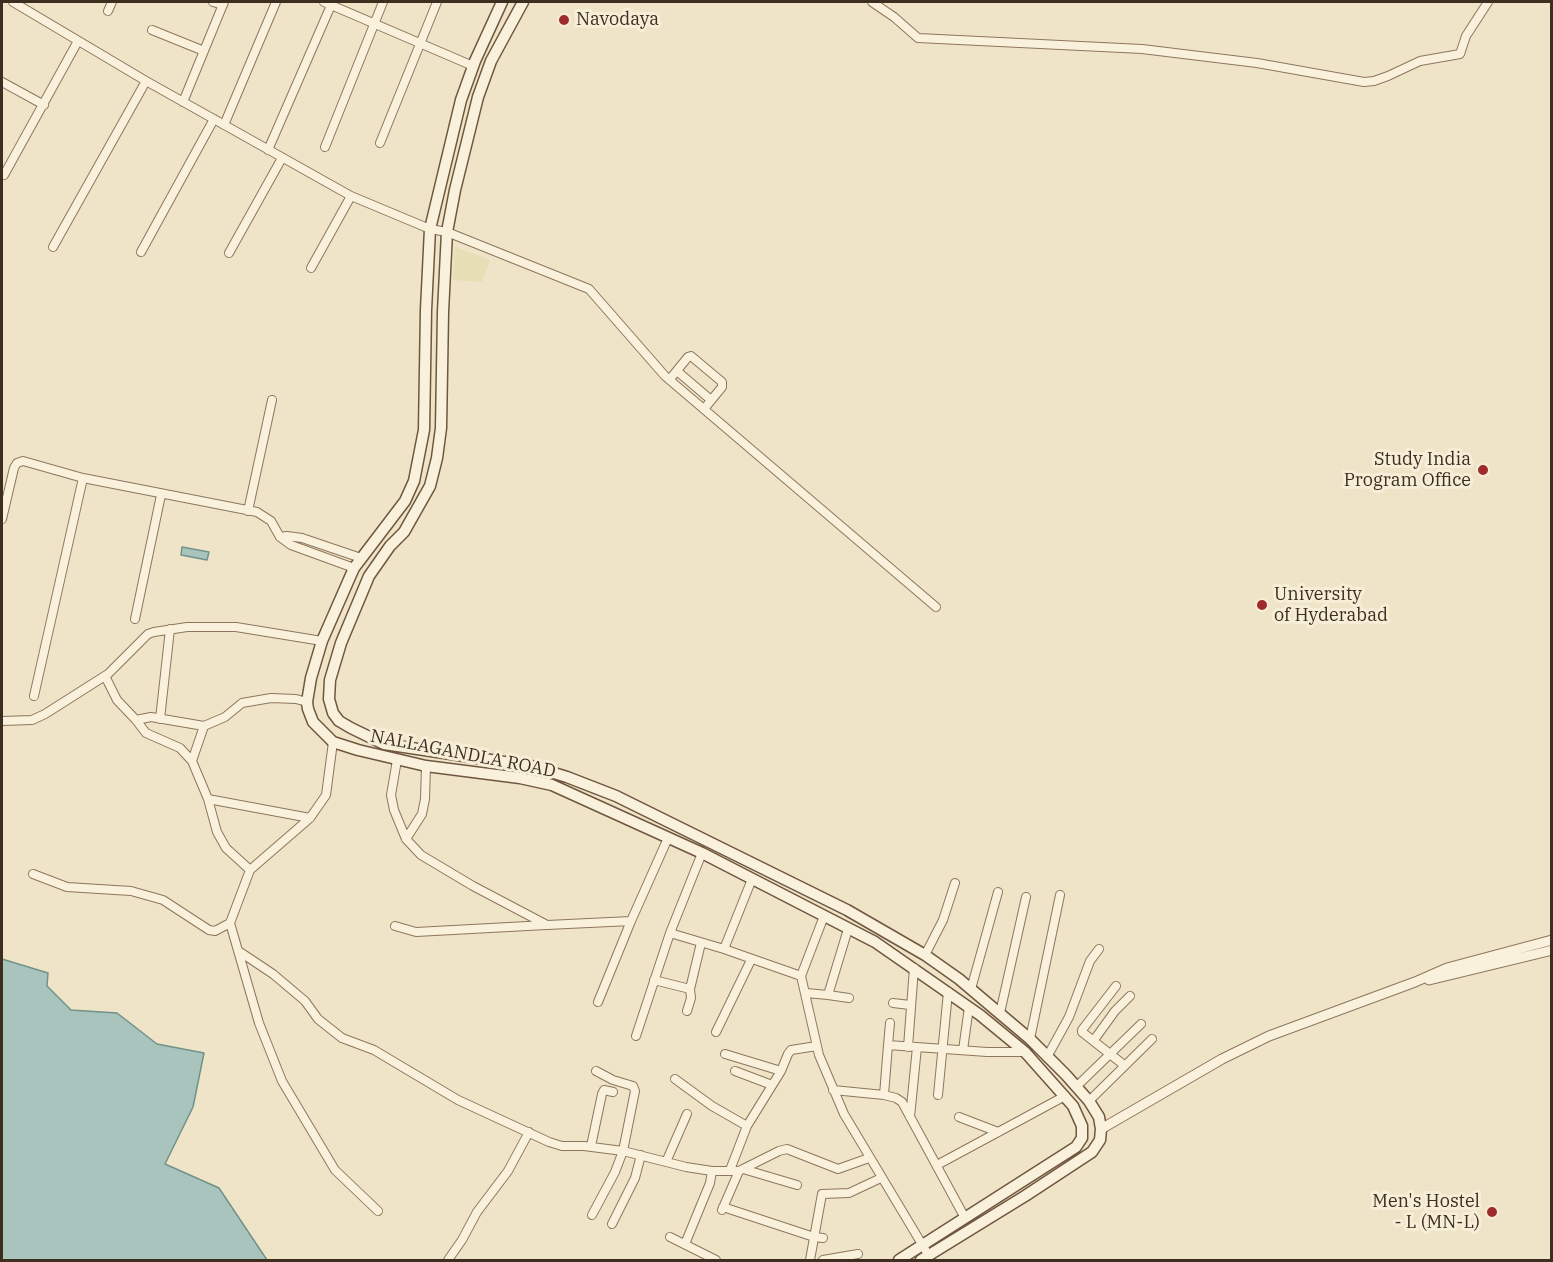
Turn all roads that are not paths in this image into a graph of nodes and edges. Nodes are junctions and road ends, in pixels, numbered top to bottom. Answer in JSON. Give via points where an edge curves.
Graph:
{"nodes":[{"id":1,"x":13,"y":2,"type":"edge"},
{"id":2,"x":112,"y":2,"type":"edge"},
{"id":3,"x":213,"y":2,"type":"edge"},
{"id":4,"x":276,"y":2,"type":"edge"},
{"id":5,"x":383,"y":2,"type":"edge"},
{"id":6,"x":437,"y":2,"type":"edge"},
{"id":7,"x":502,"y":2,"type":"edge"},
{"id":8,"x":523,"y":2,"type":"edge"},
{"id":9,"x":872,"y":2,"type":"edge"},
{"id":10,"x":1488,"y":2,"type":"edge"},
{"id":11,"x":224,"y":3,"type":"edge"},
{"id":12,"x":329,"y":3,"type":"edge"},
{"id":13,"x":108,"y":11,"type":"dead end"},
{"id":14,"x":374,"y":24,"type":"junction"},
{"id":15,"x":152,"y":30,"type":"dead end"},
{"id":16,"x":78,"y":41,"type":"junction"},
{"id":17,"x":419,"y":45,"type":"junction"},
{"id":18,"x":204,"y":51,"type":"junction"},
{"id":19,"x":473,"y":66,"type":"junction"},
{"id":20,"x":146,"y":81,"type":"junction"},
{"id":21,"x":2,"y":82,"type":"edge"},
{"id":22,"x":183,"y":102,"type":"junction"},
{"id":23,"x":44,"y":105,"type":"junction"},
{"id":24,"x":214,"y":119,"type":"junction"},
{"id":25,"x":224,"y":125,"type":"junction"},
{"id":26,"x":380,"y":143,"type":"dead end"},
{"id":27,"x":325,"y":147,"type":"dead end"},
{"id":28,"x":268,"y":150,"type":"junction"},
{"id":29,"x":282,"y":158,"type":"junction"},
{"id":30,"x":4,"y":175,"type":"dead end"},
{"id":31,"x":351,"y":196,"type":"junction"},
{"id":32,"x":430,"y":229,"type":"junction"},
{"id":33,"x":447,"y":232,"type":"junction"},
{"id":34,"x":53,"y":247,"type":"dead end"},
{"id":35,"x":141,"y":252,"type":"dead end"},
{"id":36,"x":229,"y":253,"type":"dead end"},
{"id":37,"x":311,"y":268,"type":"dead end"},
{"id":38,"x":677,"y":371,"type":"junction"},
{"id":39,"x":670,"y":379,"type":"junction"},
{"id":40,"x":691,"y":383,"type":"junction"},
{"id":41,"x":684,"y":392,"type":"junction"},
{"id":42,"x":272,"y":400,"type":"dead end"},
{"id":43,"x":711,"y":400,"type":"junction"},
{"id":44,"x":704,"y":409,"type":"junction"},
{"id":45,"x":83,"y":478,"type":"junction"},
{"id":46,"x":161,"y":495,"type":"junction"},
{"id":47,"x":248,"y":511,"type":"junction"},
{"id":48,"x":2,"y":519,"type":"edge"},
{"id":49,"x":280,"y":537,"type":"junction"},
{"id":50,"x":361,"y":558,"type":"junction"},
{"id":51,"x":354,"y":568,"type":"junction"},
{"id":52,"x":936,"y":607,"type":"dead end"},
{"id":53,"x":135,"y":619,"type":"dead end"},
{"id":54,"x":170,"y":629,"type":"junction"},
{"id":55,"x":322,"y":641,"type":"junction"},
{"id":56,"x":105,"y":676,"type":"junction"},
{"id":57,"x":34,"y":696,"type":"dead end"},
{"id":58,"x":307,"y":702,"type":"junction"},
{"id":59,"x":160,"y":718,"type":"junction"},
{"id":60,"x":136,"y":720,"type":"junction"},
{"id":61,"x":2,"y":721,"type":"edge"},
{"id":62,"x":204,"y":726,"type":"junction"},
{"id":63,"x":333,"y":742,"type":"junction"},
{"id":64,"x":397,"y":760,"type":"junction"},
{"id":65,"x":192,"y":761,"type":"junction"},
{"id":66,"x":524,"y":764,"type":"junction"},
{"id":67,"x":426,"y":766,"type":"junction"},
{"id":68,"x":520,"y":778,"type":"junction"},
{"id":69,"x":208,"y":799,"type":"junction"},
{"id":70,"x":310,"y":818,"type":"junction"},
{"id":71,"x":668,"y":838,"type":"junction"},
{"id":72,"x":406,"y":839,"type":"junction"},
{"id":73,"x":702,"y":853,"type":"junction"},
{"id":74,"x":250,"y":870,"type":"junction"},
{"id":75,"x":33,"y":874,"type":"dead end"},
{"id":76,"x":752,"y":879,"type":"junction"},
{"id":77,"x":955,"y":882,"type":"dead end"},
{"id":78,"x":998,"y":892,"type":"dead end"},
{"id":79,"x":1060,"y":895,"type":"dead end"},
{"id":80,"x":1026,"y":897,"type":"dead end"},
{"id":81,"x":824,"y":916,"type":"junction"},
{"id":82,"x":630,"y":921,"type":"junction"},
{"id":83,"x":231,"y":923,"type":"junction"},
{"id":84,"x":547,"y":925,"type":"junction"},
{"id":85,"x":395,"y":926,"type":"dead end"},
{"id":86,"x":848,"y":929,"type":"junction"},
{"id":87,"x":670,"y":933,"type":"junction"},
{"id":88,"x":1551,"y":940,"type":"edge"},
{"id":89,"x":701,"y":943,"type":"junction"},
{"id":90,"x":724,"y":949,"type":"junction"},
{"id":91,"x":1099,"y":949,"type":"dead end"},
{"id":92,"x":1551,"y":950,"type":"edge"},
{"id":93,"x":240,"y":952,"type":"junction"},
{"id":94,"x":925,"y":955,"type":"junction"},
{"id":95,"x":751,"y":960,"type":"junction"},
{"id":96,"x":914,"y":968,"type":"junction"},
{"id":97,"x":801,"y":976,"type":"junction"},
{"id":98,"x":654,"y":980,"type":"junction"},
{"id":99,"x":1415,"y":982,"type":"junction"},
{"id":100,"x":1116,"y":986,"type":"dead end"},
{"id":101,"x":690,"y":989,"type":"junction"},
{"id":102,"x":971,"y":989,"type":"junction"},
{"id":103,"x":948,"y":992,"type":"junction"},
{"id":104,"x":806,"y":993,"type":"junction"},
{"id":105,"x":828,"y":995,"type":"junction"},
{"id":106,"x":1130,"y":996,"type":"dead end"},
{"id":107,"x":849,"y":998,"type":"dead end"},
{"id":108,"x":598,"y":1002,"type":"dead end"},
{"id":109,"x":894,"y":1003,"type":"dead end"},
{"id":110,"x":910,"y":1005,"type":"junction"},
{"id":111,"x":969,"y":1007,"type":"junction"},
{"id":112,"x":687,"y":1011,"type":"dead end"},
{"id":113,"x":1000,"y":1013,"type":"junction"},
{"id":114,"x":890,"y":1023,"type":"dead end"},
{"id":115,"x":1142,"y":1024,"type":"dead end"},
{"id":116,"x":716,"y":1032,"type":"dead end"},
{"id":117,"x":636,"y":1036,"type":"dead end"},
{"id":118,"x":1152,"y":1038,"type":"dead end"},
{"id":119,"x":1030,"y":1039,"type":"junction"},
{"id":120,"x":1094,"y":1040,"type":"junction"},
{"id":121,"x":888,"y":1045,"type":"junction"},
{"id":122,"x":817,"y":1046,"type":"junction"},
{"id":123,"x":913,"y":1047,"type":"junction"},
{"id":124,"x":942,"y":1049,"type":"junction"},
{"id":125,"x":963,"y":1050,"type":"junction"},
{"id":126,"x":1025,"y":1052,"type":"junction"},
{"id":127,"x":1110,"y":1053,"type":"junction"},
{"id":128,"x":725,"y":1054,"type":"dead end"},
{"id":129,"x":1047,"y":1057,"type":"junction"},
{"id":130,"x":1124,"y":1065,"type":"junction"},
{"id":131,"x":596,"y":1071,"type":"dead end"},
{"id":132,"x":735,"y":1071,"type":"dead end"},
{"id":133,"x":781,"y":1071,"type":"junction"},
{"id":134,"x":675,"y":1079,"type":"dead end"},
{"id":135,"x":772,"y":1085,"type":"junction"},
{"id":136,"x":1077,"y":1086,"type":"junction"},
{"id":137,"x":833,"y":1090,"type":"junction"},
{"id":138,"x":613,"y":1092,"type":"dead end"},
{"id":139,"x":885,"y":1095,"type":"junction"},
{"id":140,"x":938,"y":1095,"type":"dead end"},
{"id":141,"x":1065,"y":1096,"type":"junction"},
{"id":142,"x":1089,"y":1101,"type":"junction"},
{"id":143,"x":687,"y":1114,"type":"dead end"},
{"id":144,"x":910,"y":1117,"type":"junction"},
{"id":145,"x":958,"y":1117,"type":"dead end"},
{"id":146,"x":747,"y":1125,"type":"junction"},
{"id":147,"x":1101,"y":1129,"type":"junction"},
{"id":148,"x":529,"y":1132,"type":"junction"},
{"id":149,"x":998,"y":1132,"type":"junction"},
{"id":150,"x":591,"y":1146,"type":"junction"},
{"id":151,"x":623,"y":1151,"type":"junction"},
{"id":152,"x":641,"y":1155,"type":"junction"},
{"id":153,"x":869,"y":1158,"type":"junction"},
{"id":154,"x":666,"y":1162,"type":"junction"},
{"id":155,"x":937,"y":1165,"type":"junction"},
{"id":156,"x":737,"y":1170,"type":"junction"},
{"id":157,"x":712,"y":1171,"type":"junction"},
{"id":158,"x":881,"y":1178,"type":"junction"},
{"id":159,"x":797,"y":1185,"type":"dead end"},
{"id":160,"x":378,"y":1211,"type":"dead end"},
{"id":161,"x":592,"y":1215,"type":"dead end"},
{"id":162,"x":965,"y":1218,"type":"junction"},
{"id":163,"x":612,"y":1224,"type":"dead end"},
{"id":164,"x":670,"y":1237,"type":"dead end"},
{"id":165,"x":814,"y":1237,"type":"junction"},
{"id":166,"x":823,"y":1238,"type":"dead end"},
{"id":167,"x":685,"y":1244,"type":"junction"},
{"id":168,"x":858,"y":1254,"type":"dead end"},
{"id":169,"x":924,"y":1254,"type":"edge"},
{"id":170,"x":448,"y":1260,"type":"edge"},
{"id":171,"x":716,"y":1260,"type":"edge"},
{"id":172,"x":810,"y":1260,"type":"edge"},
{"id":173,"x":823,"y":1260,"type":"edge"},
{"id":174,"x":899,"y":1260,"type":"edge"}],
"edges":[{"from":1,"to":16,"type":"street"},
{"from":2,"to":13,"type":"street"},
{"from":3,"to":11,"type":"street"},
{"from":4,"to":25,"type":"street"},
{"from":5,"to":14,"type":"street"},
{"from":6,"to":17,"type":"street"},
{"from":7,"to":19,"type":"main road"},
{"from":8,"to":33,"type":"main road","name":"NALLAGANDLA ROAD","via":[[491,61],[478,97]]},
{"from":9,"to":10,"type":"street","via":[[918,38],[1142,48],[1364,82],[1431,58],[1460,54],[1466,36]]},
{"from":11,"to":18,"type":"street"},
{"from":12,"to":14,"type":"street"},
{"from":12,"to":28,"type":"street"},
{"from":14,"to":17,"type":"street"},
{"from":14,"to":27,"type":"street"},
{"from":15,"to":18,"type":"street"},
{"from":16,"to":20,"type":"street"},
{"from":16,"to":23,"type":"street"},
{"from":17,"to":19,"type":"street"},
{"from":17,"to":26,"type":"street"},
{"from":18,"to":22,"type":"street"},
{"from":19,"to":32,"type":"main road"},
{"from":20,"to":22,"type":"street"},
{"from":20,"to":34,"type":"street"},
{"from":21,"to":23,"type":"street"},
{"from":22,"to":24,"type":"street"},
{"from":23,"to":30,"type":"street"},
{"from":24,"to":25,"type":"street"},
{"from":24,"to":35,"type":"street"},
{"from":25,"to":28,"type":"street"},
{"from":28,"to":29,"type":"street"},
{"from":29,"to":31,"type":"street"},
{"from":29,"to":36,"type":"street"},
{"from":31,"to":32,"type":"street"},
{"from":31,"to":37,"type":"street"},
{"from":32,"to":33,"type":"street"},
{"from":32,"to":50,"type":"main road","via":[[424,430],[414,481],[405,501]]},
{"from":33,"to":39,"type":"street","via":[[589,289]]},
{"from":33,"to":66,"type":"main road","name":"NALLAGANDLA ROAD","via":[[441,428],[430,486],[404,532],[367,581],[341,643],[330,680],[329,699],[339,721],[384,744]]},
{"from":38,"to":39,"type":"street"},
{"from":38,"to":40,"type":"street"},
{"from":38,"to":43,"type":"street","via":[[691,356],[722,382]]},
{"from":39,"to":41,"type":"street"},
{"from":40,"to":41,"type":"street"},
{"from":40,"to":43,"type":"street"},
{"from":41,"to":44,"type":"street"},
{"from":42,"to":47,"type":"street"},
{"from":43,"to":44,"type":"street"},
{"from":44,"to":52,"type":"street"},
{"from":45,"to":46,"type":"street"},
{"from":45,"to":48,"type":"street","via":[[28,462],[17,463]]},
{"from":45,"to":57,"type":"street"},
{"from":46,"to":47,"type":"street"},
{"from":46,"to":53,"type":"street"},
{"from":47,"to":49,"type":"street","via":[[271,520]]},
{"from":49,"to":50,"type":"street","via":[[302,538]]},
{"from":49,"to":51,"type":"street","via":[[291,545]]},
{"from":50,"to":51,"type":"main road"},
{"from":51,"to":55,"type":"main road"},
{"from":54,"to":55,"type":"street","via":[[237,624]]},
{"from":54,"to":56,"type":"street","via":[[148,634]]},
{"from":54,"to":59,"type":"street"},
{"from":55,"to":58,"type":"main road"},
{"from":56,"to":60,"type":"street","via":[[117,700]]},
{"from":56,"to":61,"type":"street","via":[[32,720]]},
{"from":58,"to":62,"type":"street","via":[[271,698],[242,703],[225,717]]},
{"from":58,"to":63,"type":"main road","via":[[313,723]]},
{"from":59,"to":60,"type":"street"},
{"from":59,"to":62,"type":"street"},
{"from":60,"to":65,"type":"street","via":[[146,733],[180,748]]},
{"from":62,"to":65,"type":"street"},
{"from":63,"to":64,"type":"main road","name":"NALLAGANDLA ROAD"},
{"from":63,"to":70,"type":"street","via":[[326,795]]},
{"from":64,"to":67,"type":"main road","name":"NALLAGANDLA ROAD"},
{"from":64,"to":72,"type":"street","via":[[392,795]]},
{"from":65,"to":69,"type":"street"},
{"from":66,"to":68,"type":"main road"},
{"from":66,"to":94,"type":"main road","name":"NALLAGANDLA ROAD","via":[[616,796],[847,910]]},
{"from":67,"to":68,"type":"main road","name":"NALLAGANDLA ROAD"},
{"from":67,"to":72,"type":"street","via":[[422,814]]},
{"from":68,"to":71,"type":"main road","name":"NALLAGANDLA ROAD","via":[[552,785]]},
{"from":69,"to":70,"type":"street"},
{"from":69,"to":74,"type":"street","via":[[226,848]]},
{"from":70,"to":74,"type":"street"},
{"from":71,"to":73,"type":"main road","name":"NALLAGANDLA ROAD"},
{"from":71,"to":82,"type":"street"},
{"from":72,"to":84,"type":"street","via":[[443,869]]},
{"from":73,"to":76,"type":"main road","name":"NALLAGANDLA ROAD"},
{"from":73,"to":87,"type":"street"},
{"from":74,"to":83,"type":"street"},
{"from":75,"to":83,"type":"street","via":[[67,887],[131,891],[163,900],[209,930]]},
{"from":76,"to":81,"type":"main road","name":"NALLAGANDLA ROAD"},
{"from":76,"to":90,"type":"street"},
{"from":77,"to":94,"type":"street","via":[[943,920]]},
{"from":78,"to":102,"type":"street"},
{"from":79,"to":119,"type":"street"},
{"from":80,"to":113,"type":"street"},
{"from":81,"to":86,"type":"main road","name":"NALLAGANDLA ROAD"},
{"from":81,"to":97,"type":"street"},
{"from":82,"to":84,"type":"street"},
{"from":82,"to":108,"type":"street"},
{"from":83,"to":93,"type":"street"},
{"from":84,"to":85,"type":"street","via":[[423,932]]},
{"from":86,"to":96,"type":"main road","name":"NALLAGANDLA ROAD"},
{"from":86,"to":105,"type":"street"},
{"from":87,"to":89,"type":"street"},
{"from":87,"to":98,"type":"street"},
{"from":88,"to":99,"type":"street","via":[[1447,968]]},
{"from":89,"to":90,"type":"street"},
{"from":89,"to":101,"type":"street"},
{"from":90,"to":95,"type":"street"},
{"from":91,"to":129,"type":"street"},
{"from":92,"to":99,"type":"street"},
{"from":93,"to":148,"type":"street","via":[[273,974],[342,1038],[374,1050],[458,1100]]},
{"from":93,"to":160,"type":"street","via":[[259,1023],[282,1081],[335,1170]]},
{"from":94,"to":102,"type":"main road","name":"NALLAGANDLA ROAD"},
{"from":95,"to":97,"type":"street"},
{"from":95,"to":116,"type":"street"},
{"from":96,"to":103,"type":"main road","name":"NALLAGANDLA ROAD"},
{"from":96,"to":110,"type":"street"},
{"from":97,"to":104,"type":"street"},
{"from":98,"to":101,"type":"street"},
{"from":98,"to":117,"type":"street"},
{"from":99,"to":147,"type":"street","via":[[1269,1036]]},
{"from":100,"to":120,"type":"street","via":[[1082,1030]]},
{"from":101,"to":112,"type":"street"},
{"from":102,"to":113,"type":"main road","name":"NALLAGANDLA ROAD"},
{"from":103,"to":111,"type":"main road","name":"NALLAGANDLA ROAD"},
{"from":103,"to":124,"type":"street"},
{"from":104,"to":105,"type":"street"},
{"from":104,"to":122,"type":"street"},
{"from":105,"to":107,"type":"street"},
{"from":106,"to":120,"type":"street"},
{"from":109,"to":110,"type":"street"},
{"from":110,"to":123,"type":"street"},
{"from":111,"to":125,"type":"street"},
{"from":111,"to":126,"type":"main road","name":"NALLAGANDLA ROAD"},
{"from":113,"to":119,"type":"main road","name":"NALLAGANDLA ROAD"},
{"from":114,"to":121,"type":"street"},
{"from":115,"to":127,"type":"street"},
{"from":118,"to":130,"type":"street"},
{"from":119,"to":129,"type":"main road","name":"NALLAGANDLA ROAD"},
{"from":120,"to":127,"type":"street"},
{"from":121,"to":123,"type":"street"},
{"from":121,"to":139,"type":"street"},
{"from":122,"to":133,"type":"street","via":[[791,1050]]},
{"from":122,"to":137,"type":"street"},
{"from":123,"to":124,"type":"street"},
{"from":123,"to":144,"type":"street"},
{"from":124,"to":125,"type":"street"},
{"from":124,"to":140,"type":"street"},
{"from":125,"to":126,"type":"street"},
{"from":126,"to":141,"type":"main road","name":"NALLAGANDLA ROAD"},
{"from":127,"to":130,"type":"street"},
{"from":127,"to":136,"type":"street"},
{"from":128,"to":133,"type":"street"},
{"from":129,"to":136,"type":"main road","name":"NALLAGANDLA ROAD"},
{"from":130,"to":142,"type":"street"},
{"from":131,"to":151,"type":"street","via":[[635,1088]]},
{"from":132,"to":135,"type":"street"},
{"from":133,"to":135,"type":"street"},
{"from":134,"to":146,"type":"street"},
{"from":135,"to":146,"type":"street"},
{"from":136,"to":142,"type":"main road","name":"NALLAGANDLA ROAD"},
{"from":137,"to":139,"type":"street"},
{"from":137,"to":153,"type":"street"},
{"from":138,"to":150,"type":"street","via":[[603,1092]]},
{"from":139,"to":144,"type":"street","via":[[902,1102]]},
{"from":141,"to":149,"type":"street"},
{"from":141,"to":162,"type":"main road","name":"NALLAGANDLA ROAD","via":[[1082,1126],[1083,1134],[1076,1147]]},
{"from":142,"to":147,"type":"main road","name":"NALLAGANDLA ROAD"},
{"from":143,"to":154,"type":"street"},
{"from":144,"to":155,"type":"street"},
{"from":145,"to":149,"type":"street"},
{"from":146,"to":156,"type":"street"},
{"from":147,"to":169,"type":"main road","via":[[1100,1140],[1092,1152]]},
{"from":148,"to":150,"type":"street","via":[[562,1146]]},
{"from":148,"to":170,"type":"street","via":[[508,1171]]},
{"from":149,"to":155,"type":"street"},
{"from":150,"to":151,"type":"street"},
{"from":151,"to":152,"type":"street"},
{"from":151,"to":161,"type":"street"},
{"from":152,"to":154,"type":"street"},
{"from":152,"to":163,"type":"street","via":[[635,1178]]},
{"from":153,"to":156,"type":"street","via":[[838,1168],[783,1150]]},
{"from":153,"to":158,"type":"street"},
{"from":154,"to":157,"type":"street"},
{"from":155,"to":162,"type":"street"},
{"from":156,"to":157,"type":"street"},
{"from":156,"to":159,"type":"street"},
{"from":156,"to":165,"type":"street","via":[[723,1209]]},
{"from":157,"to":167,"type":"street"},
{"from":158,"to":165,"type":"street","via":[[849,1193],[822,1194]]},
{"from":158,"to":169,"type":"street"},
{"from":162,"to":169,"type":"main road"},
{"from":164,"to":167,"type":"street"},
{"from":165,"to":166,"type":"street"},
{"from":165,"to":172,"type":"street"},
{"from":167,"to":171,"type":"street"},
{"from":168,"to":173,"type":"street"},
{"from":169,"to":174,"type":"main road"}]}
